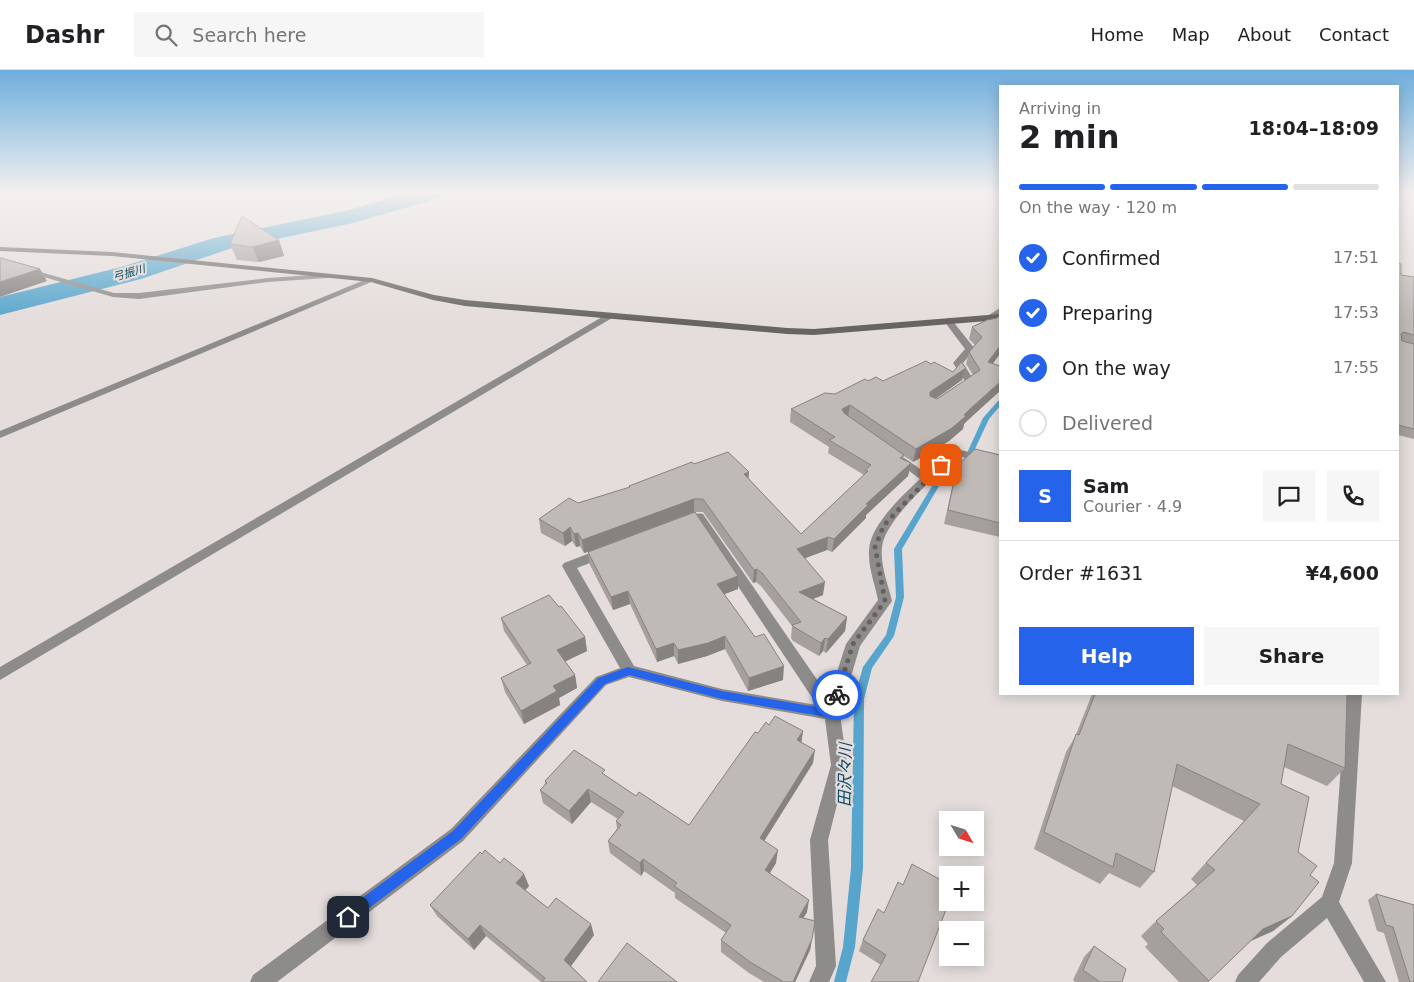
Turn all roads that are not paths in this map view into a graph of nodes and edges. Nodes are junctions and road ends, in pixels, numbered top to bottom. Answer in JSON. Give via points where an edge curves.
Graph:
{"nodes":[{"id":1,"x":0,"y":249,"type":"edge"},
{"id":2,"x":21,"y":267,"type":"edge"},
{"id":3,"x":327,"y":276,"type":"junction"},
{"id":4,"x":372,"y":280,"type":"junction"},
{"id":5,"x":609,"y":316,"type":"junction"},
{"id":6,"x":996,"y":317,"type":"edge"},
{"id":7,"x":948,"y":322,"type":"junction"},
{"id":8,"x":948,"y":397,"type":"edge"},
{"id":9,"x":0,"y":435,"type":"edge"},
{"id":10,"x":887,"y":450,"type":"edge"},
{"id":11,"x":999,"y":462,"type":"edge"},
{"id":12,"x":926,"y":478,"type":"junction"},
{"id":13,"x":672,"y":528,"type":"edge"},
{"id":14,"x":616,"y":549,"type":"edge"},
{"id":15,"x":628,"y":671,"type":"junction"},
{"id":16,"x":0,"y":674,"type":"edge"},
{"id":17,"x":1354,"y":695,"type":"edge"},
{"id":18,"x":832,"y":714,"type":"junction"},
{"id":19,"x":1329,"y":903,"type":"junction"},
{"id":20,"x":260,"y":982,"type":"edge"},
{"id":21,"x":819,"y":982,"type":"edge"},
{"id":22,"x":1245,"y":982,"type":"edge"},
{"id":23,"x":1376,"y":982,"type":"edge"}],
"edges":[{"from":1,"to":3,"type":"street","via":[[112,254]]},
{"from":2,"to":3,"type":"street","via":[[113,295],[139,296]]},
{"from":3,"to":4,"type":"street"},
{"from":4,"to":5,"type":"street","via":[[466,303]]},
{"from":4,"to":9,"type":"street"},
{"from":5,"to":7,"type":"street","via":[[814,332]]},
{"from":5,"to":16,"type":"street"},
{"from":6,"to":7,"type":"street"},
{"from":7,"to":8,"type":"street","via":[[970,349],[958,363],[970,382]]},
{"from":10,"to":12,"type":"street"},
{"from":11,"to":12,"type":"street","via":[[956,452]]},
{"from":12,"to":18,"type":"street","via":[[884,525],[875,547],[885,601],[853,644]]},
{"from":13,"to":18,"type":"street","via":[[700,517]]},
{"from":14,"to":15,"type":"street","via":[[569,566]]},
{"from":15,"to":18,"type":"street","via":[[722,695]]},
{"from":15,"to":20,"type":"street","via":[[601,681],[457,835]]},
{"from":17,"to":19,"type":"street","via":[[1343,863]]},
{"from":18,"to":21,"type":"street","via":[[840,765],[819,840],[826,966]]},
{"from":19,"to":22,"type":"street","via":[[1274,950]]},
{"from":19,"to":23,"type":"street"}]}
